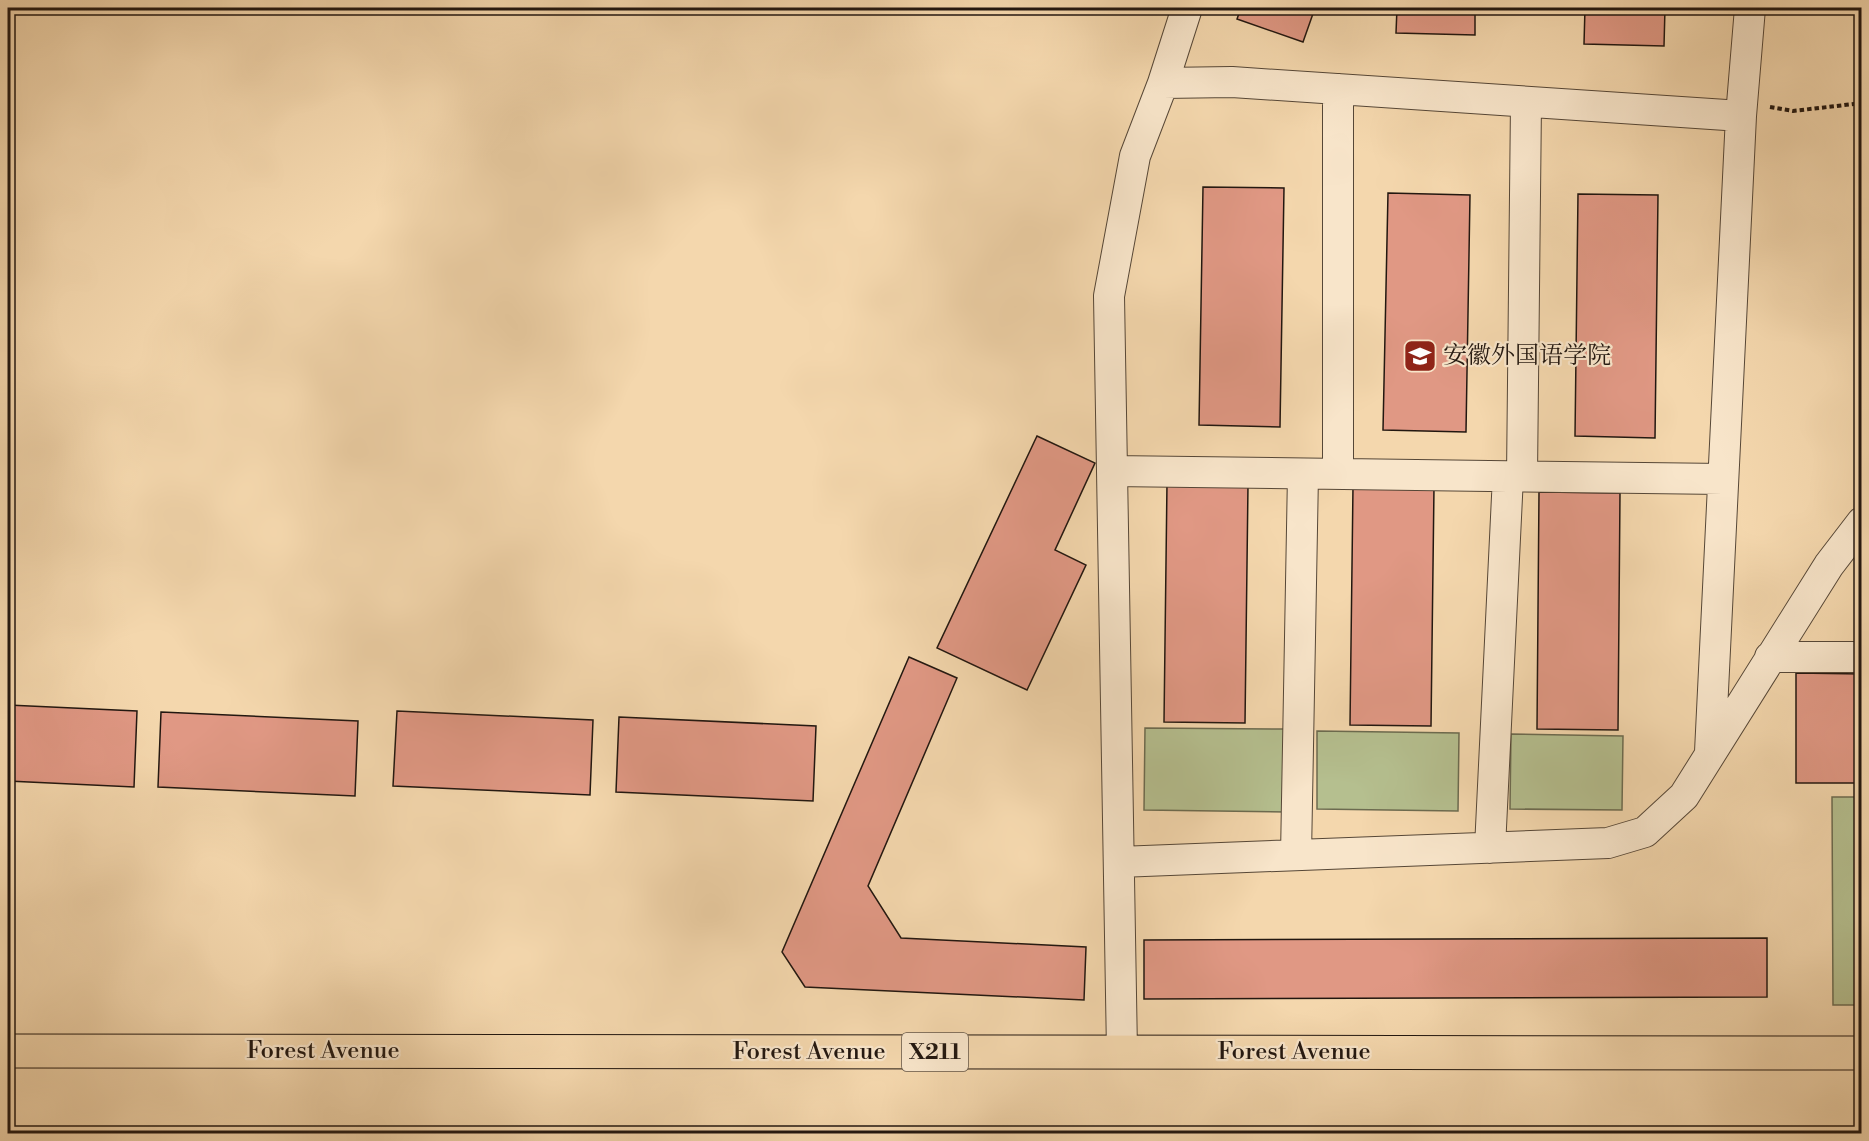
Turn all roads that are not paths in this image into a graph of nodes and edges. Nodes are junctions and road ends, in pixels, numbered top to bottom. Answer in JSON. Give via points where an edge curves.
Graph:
{"nodes":[{"id":1,"x":1187,"y":8,"type":"edge"},
{"id":2,"x":1750,"y":8,"type":"edge"},
{"id":3,"x":1163,"y":83,"type":"junction"},
{"id":4,"x":1338,"y":89,"type":"junction"},
{"id":5,"x":1526,"y":102,"type":"junction"},
{"id":6,"x":1741,"y":109,"type":"junction"},
{"id":7,"x":1112,"y":471,"type":"junction"},
{"id":8,"x":1303,"y":474,"type":"junction"},
{"id":9,"x":1338,"y":474,"type":"junction"},
{"id":10,"x":1515,"y":476,"type":"junction"},
{"id":11,"x":1723,"y":478,"type":"junction"},
{"id":12,"x":1862,"y":522,"type":"edge"},
{"id":13,"x":1770,"y":657,"type":"junction"},
{"id":14,"x":1862,"y":657,"type":"edge"},
{"id":15,"x":1709,"y":755,"type":"junction"},
{"id":16,"x":1490,"y":848,"type":"junction"},
{"id":17,"x":1296,"y":855,"type":"junction"},
{"id":18,"x":1119,"y":862,"type":"junction"},
{"id":19,"x":8,"y":1051,"type":"edge"},
{"id":20,"x":1122,"y":1052,"type":"junction"},
{"id":21,"x":1862,"y":1053,"type":"edge"}],
"edges":[{"from":1,"to":3,"type":"street"},
{"from":2,"to":6,"type":"street"},
{"from":3,"to":4,"type":"street","via":[[1232,82]]},
{"from":3,"to":7,"type":"street","via":[[1135,156],[1109,296]]},
{"from":4,"to":5,"type":"street"},
{"from":4,"to":9,"type":"street"},
{"from":5,"to":6,"type":"street"},
{"from":5,"to":10,"type":"street"},
{"from":6,"to":11,"type":"street"},
{"from":7,"to":8,"type":"street"},
{"from":7,"to":18,"type":"street"},
{"from":8,"to":9,"type":"street"},
{"from":8,"to":17,"type":"street"},
{"from":9,"to":10,"type":"street"},
{"from":10,"to":11,"type":"street"},
{"from":10,"to":16,"type":"street"},
{"from":11,"to":15,"type":"street"},
{"from":12,"to":13,"type":"street","via":[[1829,565]]},
{"from":13,"to":14,"type":"street"},
{"from":13,"to":15,"type":"street"},
{"from":15,"to":16,"type":"street","via":[[1684,796],[1645,832],[1608,843]]},
{"from":16,"to":17,"type":"street"},
{"from":17,"to":18,"type":"street"},
{"from":18,"to":20,"type":"street"},
{"from":19,"to":20,"type":"main road","name":"Forest Avenue","number":"X211"},
{"from":20,"to":21,"type":"main road","name":"Forest Avenue","number":"X211"}]}
